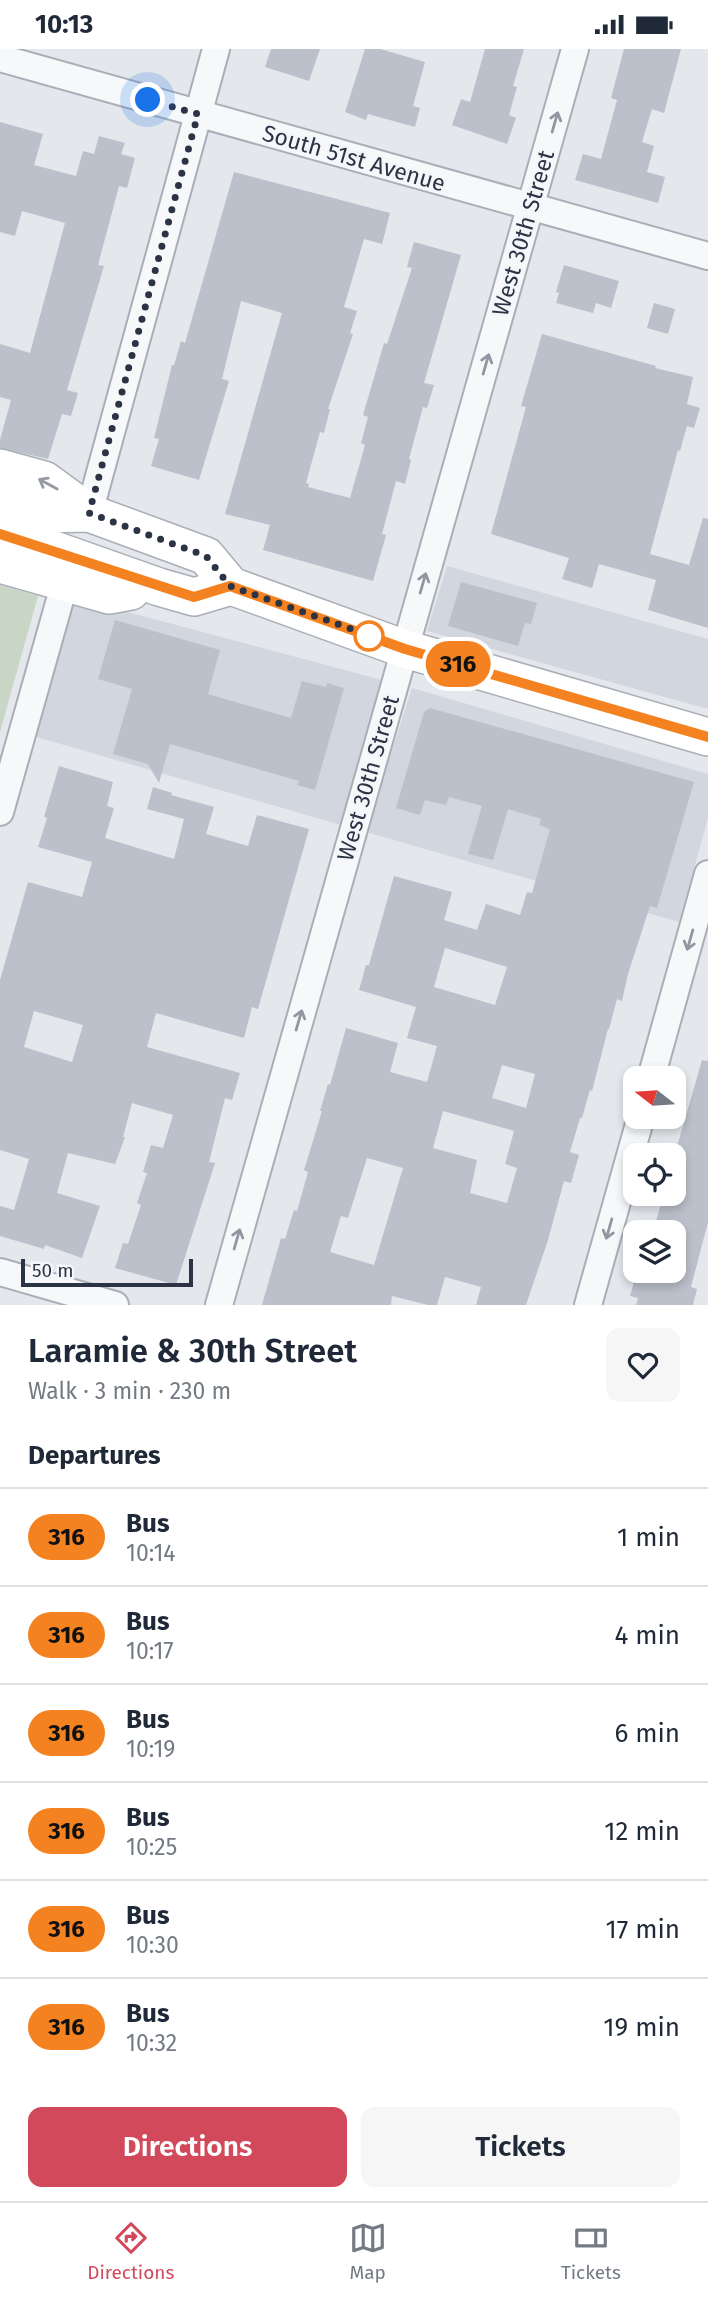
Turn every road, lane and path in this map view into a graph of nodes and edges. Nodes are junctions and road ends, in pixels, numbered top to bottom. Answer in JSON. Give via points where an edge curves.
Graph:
{"nodes":[{"id":1,"x":216,"y":49,"type":"edge"},
{"id":2,"x":575,"y":49,"type":"edge"},
{"id":3,"x":0,"y":58,"type":"edge"},
{"id":4,"x":198,"y":114,"type":"junction"},
{"id":5,"x":531,"y":207,"type":"junction"},
{"id":6,"x":708,"y":256,"type":"edge"},
{"id":7,"x":0,"y":468,"type":"edge"},
{"id":8,"x":0,"y":503,"type":"edge"},
{"id":9,"x":89,"y":513,"type":"junction"},
{"id":10,"x":0,"y":534,"type":"edge"},
{"id":11,"x":0,"y":564,"type":"edge"},
{"id":12,"x":65,"y":582,"type":"junction"},
{"id":13,"x":230,"y":586,"type":"junction"},
{"id":14,"x":159,"y":587,"type":"junction"},
{"id":15,"x":405,"y":649,"type":"junction"},
{"id":16,"x":708,"y":737,"type":"edge"},
{"id":17,"x":0,"y":813,"type":"edge"},
{"id":18,"x":708,"y":874,"type":"edge"},
{"id":19,"x":654,"y":1066,"type":"edge"},
{"id":20,"x":637,"y":1129,"type":"edge"},
{"id":21,"x":0,"y":1272,"type":"edge"},
{"id":22,"x":115,"y":1305,"type":"edge"},
{"id":23,"x":219,"y":1305,"type":"edge"},
{"id":24,"x":588,"y":1305,"type":"edge"}],
"edges":[{"from":1,"to":4,"type":"street"},
{"from":5,"to":2,"type":"street","name":"West 30th Street","one_way":true},
{"from":3,"to":4,"type":"street","name":"South 51st Avenue"},
{"from":4,"to":5,"type":"street","name":"South 51st Avenue"},
{"from":4,"to":9,"type":"street"},
{"from":5,"to":6,"type":"street","name":"South 51st Avenue"},
{"from":15,"to":5,"type":"street","name":"West 30th Street","one_way":true},
{"from":9,"to":7,"type":"main road","one_way":true,"via":[[44,480]]},
{"from":8,"to":9,"type":"main road","via":[[41,515]]},
{"from":9,"to":13,"type":"main road","via":[[206,556]]},
{"from":10,"to":14,"type":"main road"},
{"from":11,"to":12,"type":"main road"},
{"from":12,"to":14,"type":"main road","via":[[109,595]]},
{"from":12,"to":17,"type":"street"},
{"from":13,"to":14,"type":"main road","via":[[194,597]]},
{"from":13,"to":15,"type":"main road"},
{"from":15,"to":16,"type":"main road"},
{"from":23,"to":15,"type":"street","name":"West 30th Street","one_way":true},
{"from":18,"to":19,"type":"street","one_way":true},
{"from":20,"to":24,"type":"street","one_way":true},
{"from":21,"to":22,"type":"street"}]}
